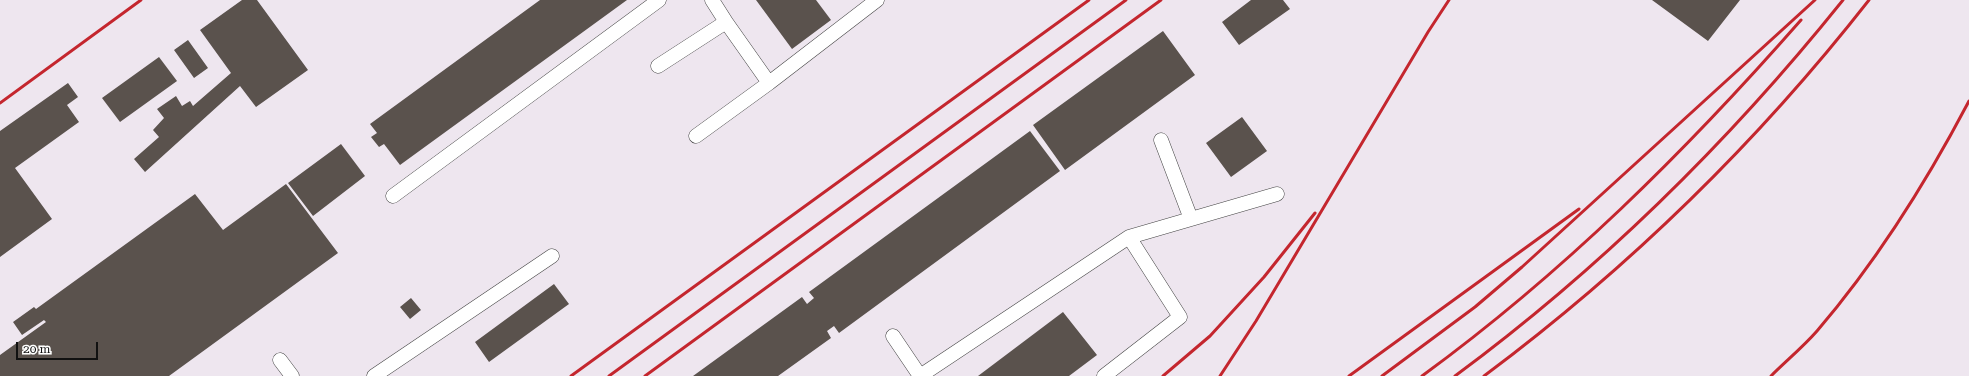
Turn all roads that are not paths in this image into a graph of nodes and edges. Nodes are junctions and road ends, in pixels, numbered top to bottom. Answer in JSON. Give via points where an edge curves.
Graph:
{"nodes":[{"id":1,"x":659,"y":0,"type":"edge"},
{"id":2,"x":712,"y":0,"type":"edge"},
{"id":3,"x":877,"y":0,"type":"edge"},
{"id":4,"x":726,"y":22,"type":"junction"},
{"id":5,"x":658,"y":66,"type":"dead end"},
{"id":6,"x":769,"y":82,"type":"junction"},
{"id":7,"x":696,"y":136,"type":"dead end"},
{"id":8,"x":1161,"y":140,"type":"dead end"},
{"id":9,"x":1277,"y":194,"type":"dead end"},
{"id":10,"x":393,"y":196,"type":"dead end"},
{"id":11,"x":1191,"y":219,"type":"junction"},
{"id":12,"x":1129,"y":237,"type":"junction"},
{"id":13,"x":552,"y":256,"type":"dead end"},
{"id":14,"x":893,"y":336,"type":"dead end"},
{"id":15,"x":280,"y":360,"type":"dead end"},
{"id":16,"x":292,"y":376,"type":"edge"},
{"id":17,"x":374,"y":376,"type":"edge"},
{"id":18,"x":920,"y":376,"type":"edge"},
{"id":19,"x":1104,"y":376,"type":"edge"}],
"edges":[{"from":1,"to":10,"type":"lane"},
{"from":2,"to":4,"type":"lane"},
{"from":3,"to":6,"type":"lane"},
{"from":4,"to":5,"type":"lane"},
{"from":4,"to":6,"type":"lane"},
{"from":6,"to":7,"type":"lane"},
{"from":8,"to":11,"type":"lane"},
{"from":9,"to":11,"type":"lane"},
{"from":11,"to":12,"type":"lane"},
{"from":12,"to":18,"type":"lane"},
{"from":12,"to":19,"type":"lane","via":[[1180,317]]},
{"from":13,"to":17,"type":"lane"},
{"from":14,"to":18,"type":"lane"},
{"from":15,"to":16,"type":"lane"}]}
